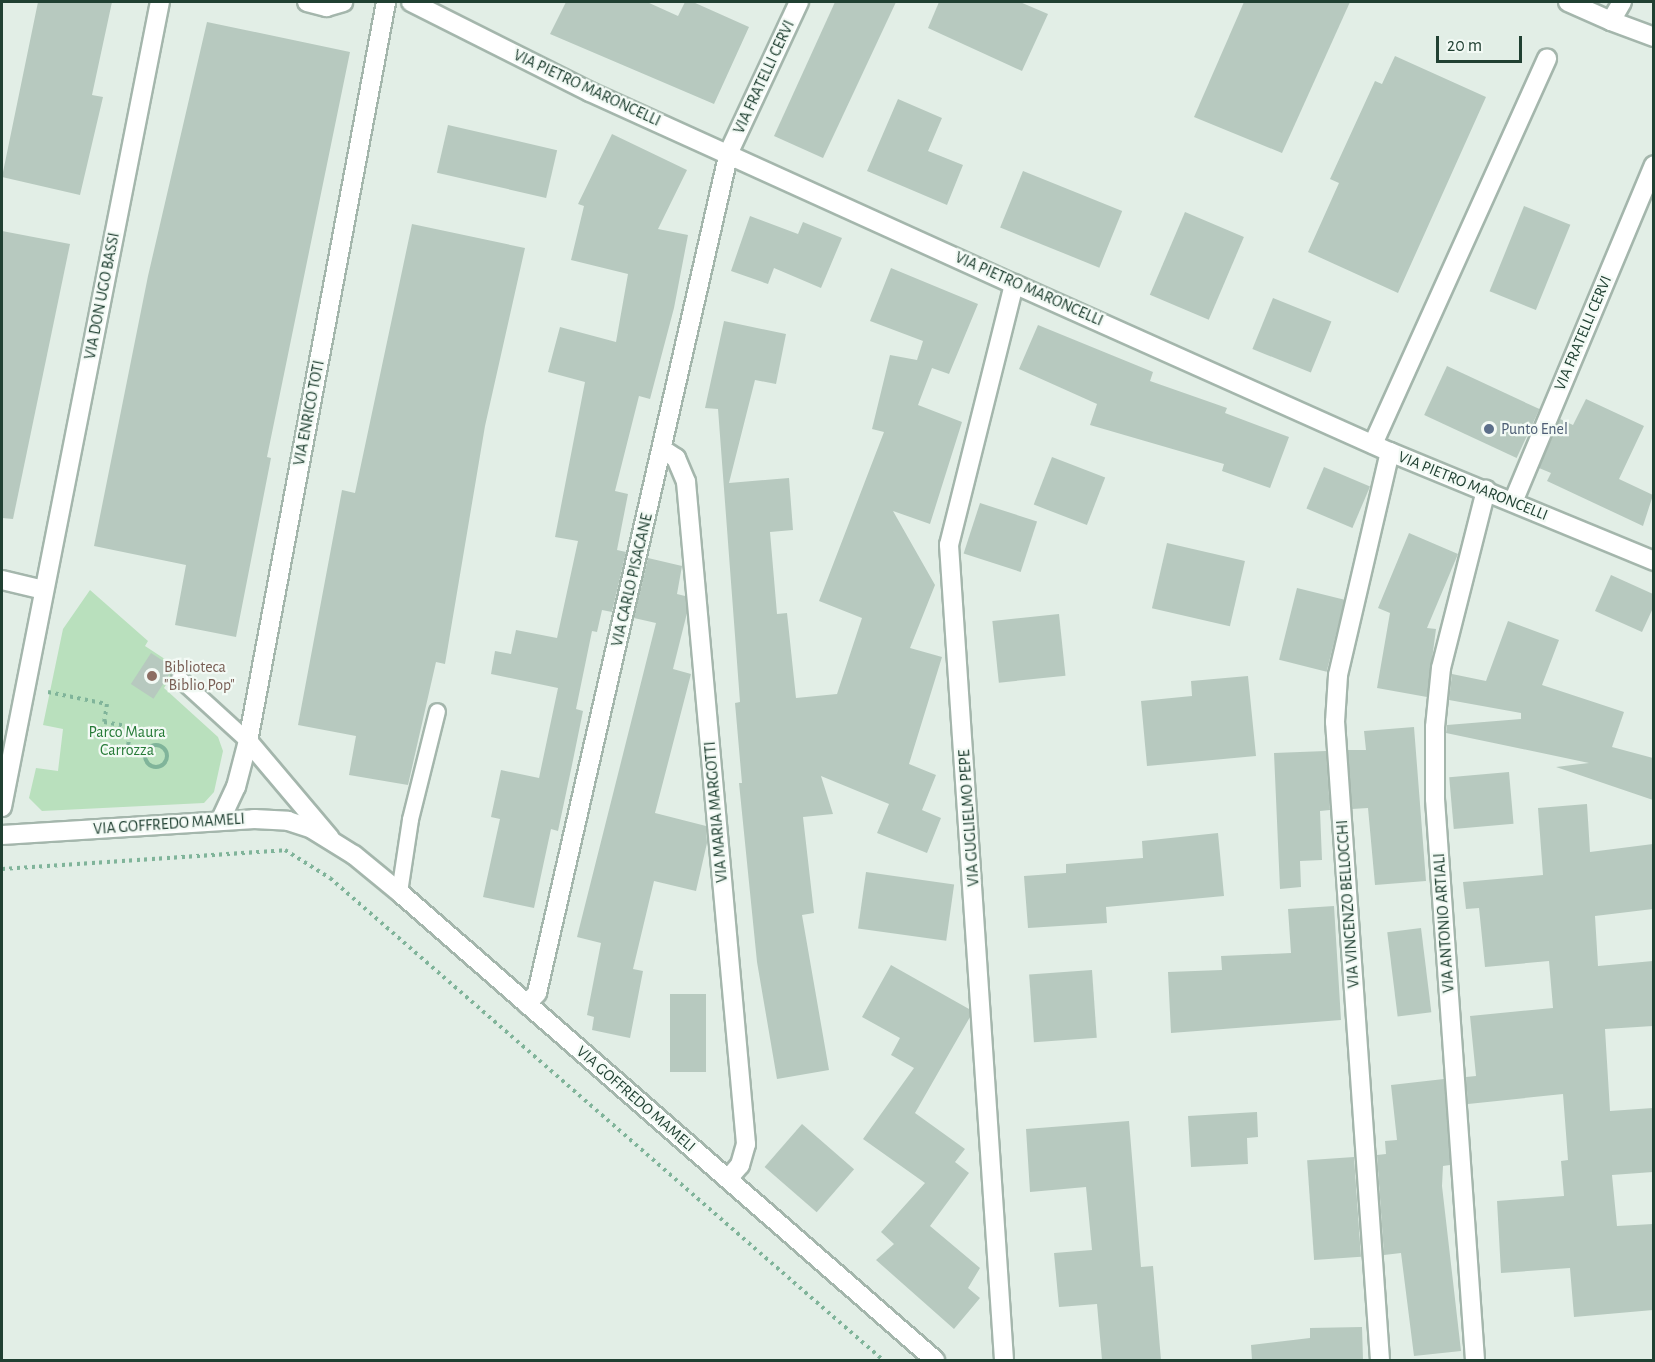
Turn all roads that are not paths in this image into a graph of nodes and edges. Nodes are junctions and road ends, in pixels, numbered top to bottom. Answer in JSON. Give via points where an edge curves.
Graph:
{"nodes":[{"id":1,"x":160,"y":2,"type":"edge"},
{"id":2,"x":307,"y":2,"type":"edge"},
{"id":3,"x":343,"y":2,"type":"edge"},
{"id":4,"x":386,"y":2,"type":"edge"},
{"id":5,"x":411,"y":2,"type":"edge"},
{"id":6,"x":800,"y":2,"type":"edge"},
{"id":7,"x":1568,"y":2,"type":"edge"},
{"id":8,"x":1622,"y":2,"type":"edge"},
{"id":9,"x":1611,"y":21,"type":"junction"},
{"id":10,"x":1653,"y":37,"type":"edge"},
{"id":11,"x":1547,"y":58,"type":"dead end"},
{"id":12,"x":729,"y":152,"type":"junction"},
{"id":13,"x":1653,"y":165,"type":"edge"},
{"id":14,"x":1014,"y":284,"type":"junction"},
{"id":15,"x":1382,"y":448,"type":"junction"},
{"id":16,"x":662,"y":449,"type":"junction"},
{"id":17,"x":1486,"y":490,"type":"junction"},
{"id":18,"x":1513,"y":502,"type":"junction"},
{"id":19,"x":1653,"y":561,"type":"edge"},
{"id":20,"x":2,"y":580,"type":"edge"},
{"id":21,"x":44,"y":590,"type":"junction"},
{"id":22,"x":179,"y":678,"type":"dead end"},
{"id":23,"x":436,"y":711,"type":"dead end"},
{"id":24,"x":248,"y":741,"type":"junction"},
{"id":25,"x":2,"y":807,"type":"edge"},
{"id":26,"x":220,"y":821,"type":"junction"},
{"id":27,"x":2,"y":835,"type":"edge"},
{"id":28,"x":333,"y":841,"type":"junction"},
{"id":29,"x":399,"y":892,"type":"junction"},
{"id":30,"x":527,"y":1004,"type":"junction"},
{"id":31,"x":728,"y":1179,"type":"junction"},
{"id":32,"x":935,"y":1360,"type":"edge"},
{"id":33,"x":1004,"y":1360,"type":"edge"},
{"id":34,"x":1380,"y":1360,"type":"edge"},
{"id":35,"x":1475,"y":1360,"type":"edge"}],
"edges":[{"from":1,"to":21,"type":"street","name":"VIA DON UGO BASSI"},
{"from":2,"to":3,"type":"street","via":[[326,6]]},
{"from":4,"to":24,"type":"street","name":"VIA ENRICO TOTI"},
{"from":5,"to":12,"type":"street","name":"VIA PIETRO MARONCELLI","via":[[590,92]]},
{"from":6,"to":12,"type":"street","name":"VIA FRATELLI CERVI"},
{"from":7,"to":9,"type":"street"},
{"from":8,"to":9,"type":"street"},
{"from":9,"to":10,"type":"street"},
{"from":11,"to":15,"type":"street","name":"VIA VINCENZO BELLOCCHI"},
{"from":12,"to":14,"type":"street","name":"VIA PIETRO MARONCELLI"},
{"from":12,"to":16,"type":"street","name":"VIA CARLO PISACANE"},
{"from":13,"to":18,"type":"street","name":"VIA FRATELLI CERVI"},
{"from":14,"to":15,"type":"street","name":"VIA PIETRO MARONCELLI"},
{"from":14,"to":33,"type":"street","name":"VIA GUGLIELMO PEPE","via":[[949,545]]},
{"from":15,"to":17,"type":"street","name":"VIA PIETRO MARONCELLI"},
{"from":15,"to":34,"type":"street","name":"VIA VINCENZO BELLOCCHI","via":[[1338,675],[1335,722]]},
{"from":16,"to":30,"type":"street","name":"VIA CARLO PISACANE","via":[[537,993]]},
{"from":16,"to":31,"type":"street","name":"VIA MARIA MARGOTTI","via":[[672,454],[681,467],[688,494],[746,1144],[740,1165]]},
{"from":17,"to":18,"type":"street","name":"VIA PIETRO MARONCELLI"},
{"from":17,"to":35,"type":"street","name":"VIA ANTONIO ARTIALI","via":[[1441,668],[1435,727],[1436,799]]},
{"from":18,"to":19,"type":"street","name":"VIA PIETRO MARONCELLI"},
{"from":20,"to":21,"type":"street"},
{"from":21,"to":25,"type":"street","name":"VIA DON UGO BASSI"},
{"from":22,"to":24,"type":"lane"},
{"from":23,"to":29,"type":"lane","via":[[410,819]]},
{"from":24,"to":26,"type":"street","name":"VIA ENRICO TOTI","via":[[236,787]]},
{"from":24,"to":28,"type":"street","name":"VIA GOFFREDO MAMELI"},
{"from":26,"to":27,"type":"street","name":"VIA GOFFREDO MAMELI"},
{"from":26,"to":28,"type":"street","name":"VIA GOFFREDO MAMELI","via":[[288,821]]},
{"from":28,"to":29,"type":"street","name":"VIA GOFFREDO MAMELI"},
{"from":29,"to":30,"type":"street","name":"VIA GOFFREDO MAMELI"},
{"from":30,"to":31,"type":"street","name":"VIA GOFFREDO MAMELI"},
{"from":31,"to":32,"type":"street","name":"VIA GOFFREDO MAMELI"}]}
